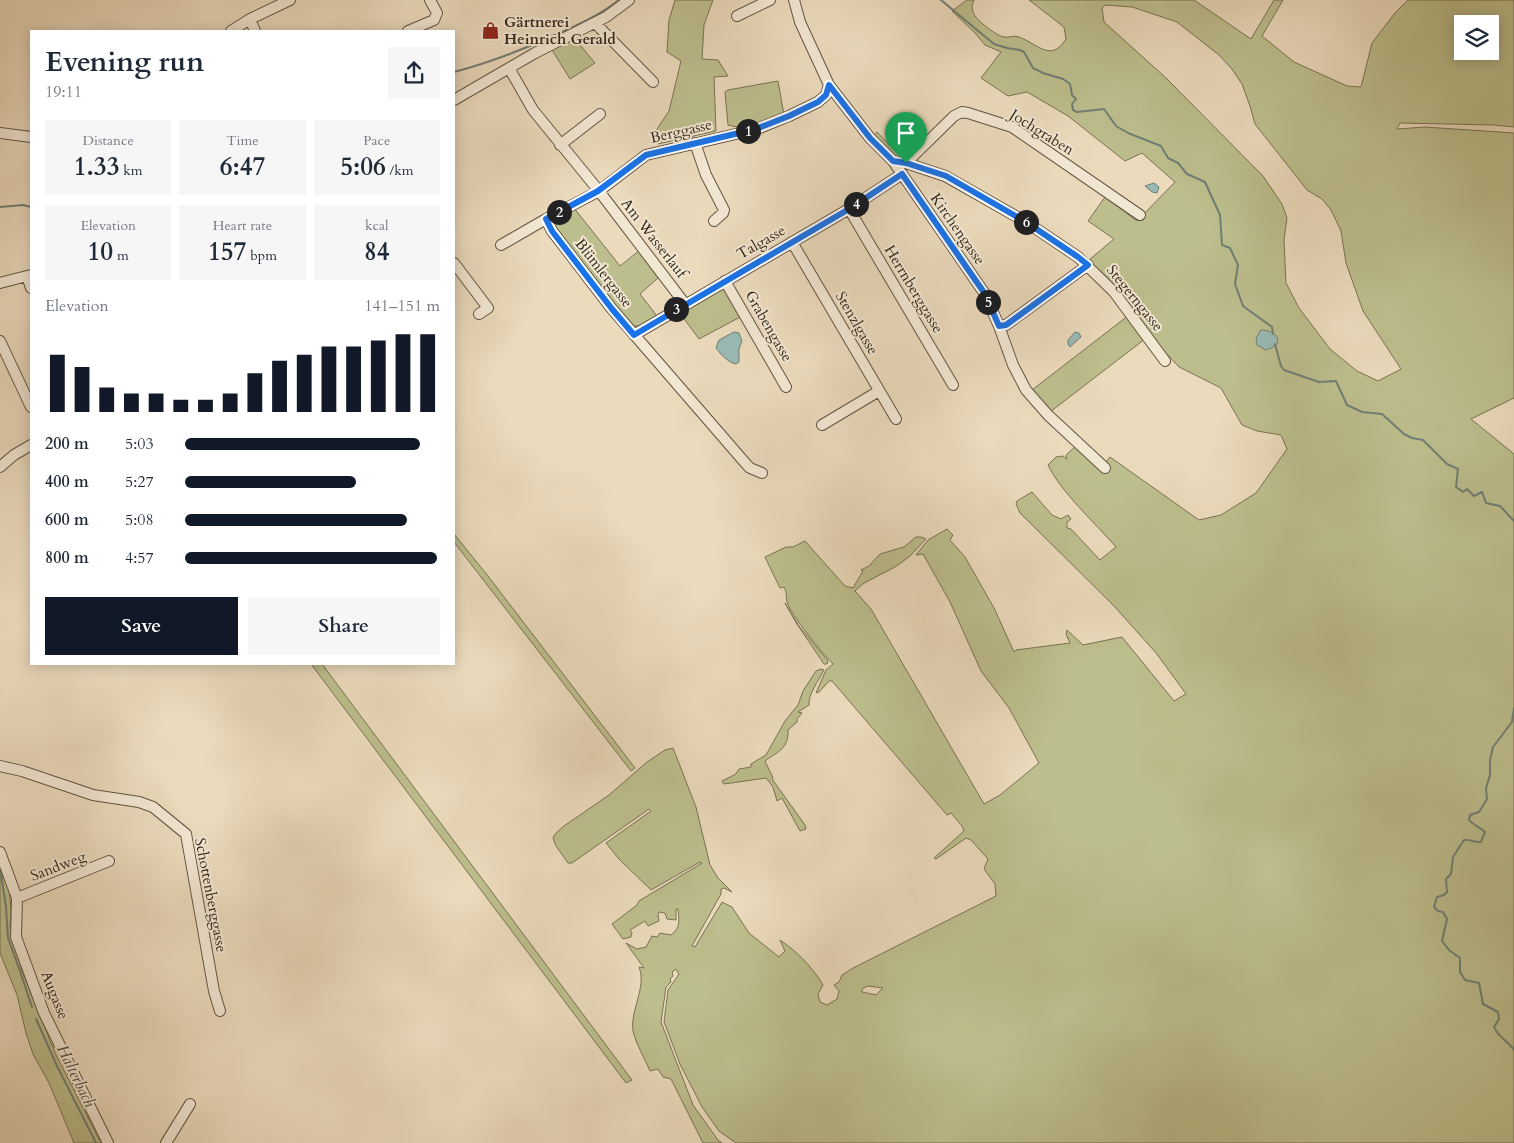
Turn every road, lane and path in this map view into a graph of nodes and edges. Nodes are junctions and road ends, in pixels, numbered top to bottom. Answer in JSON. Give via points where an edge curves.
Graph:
{"nodes":[{"id":1,"x":290,"y":0,"type":"edge"},
{"id":2,"x":430,"y":0,"type":"edge"},
{"id":3,"x":629,"y":0,"type":"edge"},
{"id":4,"x":770,"y":0,"type":"edge"},
{"id":5,"x":794,"y":0,"type":"edge"},
{"id":6,"x":737,"y":16,"type":"dead end"},
{"id":7,"x":250,"y":19,"type":"junction"},
{"id":8,"x":595,"y":23,"type":"junction"},
{"id":9,"x":233,"y":30,"type":"edge"},
{"id":10,"x":256,"y":30,"type":"edge"},
{"id":11,"x":410,"y":30,"type":"edge"},
{"id":12,"x":509,"y":68,"type":"junction"},
{"id":13,"x":653,"y":82,"type":"dead end"},
{"id":14,"x":829,"y":85,"type":"junction"},
{"id":15,"x":455,"y":99,"type":"edge"},
{"id":16,"x":600,"y":114,"type":"dead end"},
{"id":17,"x":0,"y":133,"type":"edge"},
{"id":18,"x":30,"y":138,"type":"edge"},
{"id":19,"x":695,"y":143,"type":"junction"},
{"id":20,"x":560,"y":145,"type":"junction"},
{"id":21,"x":893,"y":161,"type":"junction"},
{"id":22,"x":906,"y":163,"type":"junction"},
{"id":23,"x":902,"y":174,"type":"junction"},
{"id":24,"x":598,"y":191,"type":"junction"},
{"id":25,"x":849,"y":209,"type":"junction"},
{"id":26,"x":1140,"y":215,"type":"dead end"},
{"id":27,"x":546,"y":219,"type":"junction"},
{"id":28,"x":714,"y":221,"type":"dead end"},
{"id":29,"x":792,"y":242,"type":"junction"},
{"id":30,"x":501,"y":245,"type":"dead end"},
{"id":31,"x":455,"y":264,"type":"edge"},
{"id":32,"x":1088,"y":265,"type":"junction"},
{"id":33,"x":29,"y":275,"type":"edge"},
{"id":34,"x":725,"y":281,"type":"junction"},
{"id":35,"x":0,"y":283,"type":"edge"},
{"id":36,"x":685,"y":304,"type":"junction"},
{"id":37,"x":479,"y":314,"type":"dead end"},
{"id":38,"x":999,"y":326,"type":"junction"},
{"id":39,"x":634,"y":335,"type":"junction"},
{"id":40,"x":0,"y":341,"type":"edge"},
{"id":41,"x":1165,"y":361,"type":"dead end"},
{"id":42,"x":953,"y":385,"type":"dead end"},
{"id":43,"x":786,"y":387,"type":"dead end"},
{"id":44,"x":879,"y":391,"type":"junction"},
{"id":45,"x":30,"y":404,"type":"edge"},
{"id":46,"x":896,"y":419,"type":"dead end"},
{"id":47,"x":822,"y":425,"type":"dead end"},
{"id":48,"x":30,"y":446,"type":"edge"},
{"id":49,"x":0,"y":467,"type":"edge"},
{"id":50,"x":1105,"y":468,"type":"dead end"},
{"id":51,"x":762,"y":473,"type":"dead end"},
{"id":52,"x":0,"y":766,"type":"edge"},
{"id":53,"x":0,"y":852,"type":"edge"},
{"id":54,"x":110,"y":862,"type":"dead end"},
{"id":55,"x":17,"y":898,"type":"junction"},
{"id":56,"x":220,"y":1010,"type":"dead end"},
{"id":57,"x":190,"y":1104,"type":"dead end"},
{"id":58,"x":108,"y":1143,"type":"edge"},
{"id":59,"x":166,"y":1143,"type":"edge"}],
"edges":[{"from":1,"to":7,"type":"street"},
{"from":2,"to":11,"type":"street","via":[[436,13],[434,20]]},
{"from":3,"to":8,"type":"street"},
{"from":4,"to":6,"type":"street"},
{"from":5,"to":14,"type":"street","name":"Kirchengasse","via":[[800,22]]},
{"from":7,"to":9,"type":"street"},
{"from":7,"to":10,"type":"street"},
{"from":8,"to":12,"type":"street"},
{"from":8,"to":13,"type":"street"},
{"from":12,"to":15,"type":"street"},
{"from":12,"to":20,"type":"street","via":[[533,110]]},
{"from":14,"to":19,"type":"street","name":"Berggasse","via":[[826,95],[818,102],[789,116],[756,129]]},
{"from":14,"to":21,"type":"street","name":"Kirchengasse","via":[[870,138]]},
{"from":16,"to":20,"type":"street"},
{"from":17,"to":18,"type":"street"},
{"from":19,"to":24,"type":"street","name":"Berggasse","via":[[646,155]]},
{"from":19,"to":28,"type":"street","via":[[706,175],[724,210]]},
{"from":20,"to":24,"type":"street"},
{"from":21,"to":22,"type":"street","name":"Stegerngasse"},
{"from":21,"to":23,"type":"street","name":"Kirchengasse"},
{"from":22,"to":26,"type":"street","name":"Jochgraben","via":[[954,116],[968,113],[1012,127]]},
{"from":22,"to":32,"type":"street","name":"Stegerngasse","via":[[946,176],[1026,222]]},
{"from":23,"to":25,"type":"street","name":"Talgasse"},
{"from":23,"to":38,"type":"street","name":"Kirchengasse","via":[[985,294]]},
{"from":24,"to":27,"type":"street"},
{"from":24,"to":36,"type":"street","name":"Am Wasserlauf"},
{"from":25,"to":29,"type":"street","name":"Talgasse"},
{"from":25,"to":42,"type":"street","name":"Herrnberggasse"},
{"from":27,"to":30,"type":"street"},
{"from":27,"to":39,"type":"street","name":"Blümlergasse"},
{"from":29,"to":34,"type":"street","name":"Talgasse"},
{"from":29,"to":44,"type":"street","name":"Stenzlgasse"},
{"from":31,"to":37,"type":"street","via":[[488,308]]},
{"from":32,"to":38,"type":"street","via":[[1006,325]]},
{"from":32,"to":41,"type":"street","name":"Stegerngasse","via":[[1114,292]]},
{"from":33,"to":35,"type":"street"},
{"from":34,"to":36,"type":"street","name":"Talgasse"},
{"from":34,"to":43,"type":"street","name":"Grabengasse"},
{"from":36,"to":39,"type":"street","name":"Talgasse"},
{"from":38,"to":50,"type":"street","name":"Kirchengasse","via":[[1026,390]]},
{"from":39,"to":51,"type":"street","name":"Blümlergasse","via":[[747,465]]},
{"from":40,"to":45,"type":"street"},
{"from":44,"to":46,"type":"street","name":"Stenzlgasse"},
{"from":44,"to":47,"type":"street"},
{"from":48,"to":49,"type":"street"},
{"from":52,"to":56,"type":"street","name":"Schottenberggasse","via":[[93,795],[153,806],[186,834]]},
{"from":53,"to":55,"type":"street","name":"Augasse"},
{"from":54,"to":55,"type":"street","name":"Sandweg"},
{"from":55,"to":58,"type":"street","name":"Augasse","via":[[16,937],[44,1013]]},
{"from":57,"to":59,"type":"street"}]}
